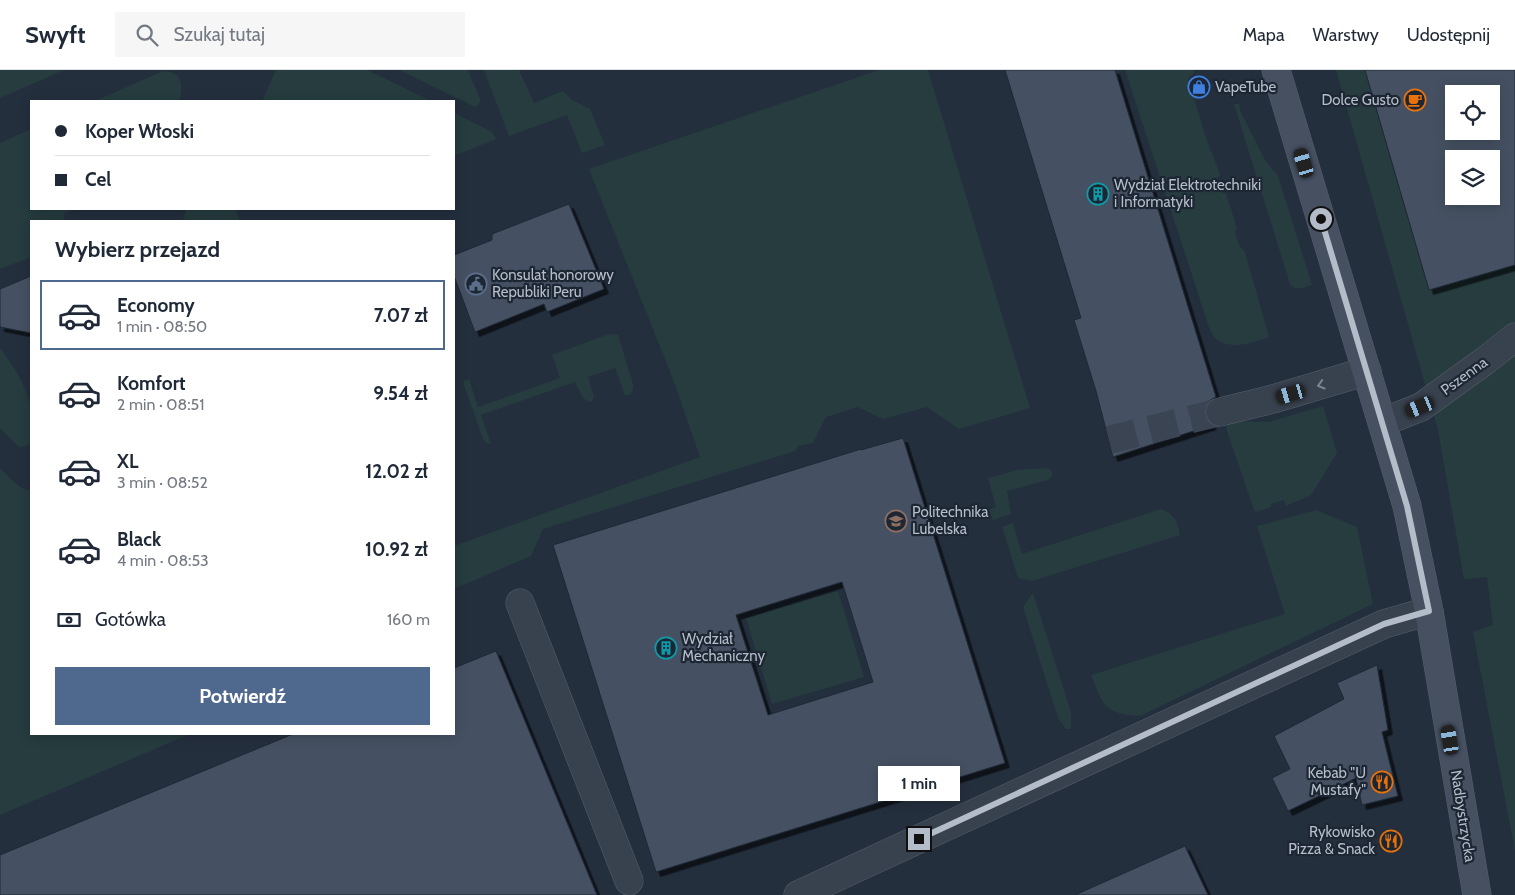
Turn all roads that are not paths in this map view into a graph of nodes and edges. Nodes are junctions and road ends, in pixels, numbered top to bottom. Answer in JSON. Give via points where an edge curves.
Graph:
{"nodes":[{"id":1,"x":1276,"y":70,"type":"edge"},
{"id":2,"x":1515,"y":337,"type":"edge"},
{"id":3,"x":1367,"y":371,"type":"junction"},
{"id":4,"x":1220,"y":412,"type":"tunnel mouth"},
{"id":5,"x":1383,"y":422,"type":"junction"},
{"id":6,"x":520,"y":603,"type":"dead end"},
{"id":7,"x":1429,"y":611,"type":"junction"},
{"id":8,"x":629,"y":881,"type":"dead end"},
{"id":9,"x":798,"y":895,"type":"edge"},
{"id":10,"x":1476,"y":895,"type":"edge"}],
"edges":[{"from":1,"to":3,"type":"street","name":"Nadbystrzycka"},
{"from":2,"to":5,"type":"street","name":"Pszenna","via":[[1420,407]]},
{"from":3,"to":4,"type":"street","one_way":true},
{"from":3,"to":5,"type":"street","name":"Nadbystrzycka"},
{"from":5,"to":7,"type":"street","name":"Nadbystrzycka","via":[[1407,506]]},
{"from":6,"to":8,"type":"street"},
{"from":7,"to":9,"type":"street","via":[[1384,624]]},
{"from":7,"to":10,"type":"street","name":"Nadbystrzycka"}]}
